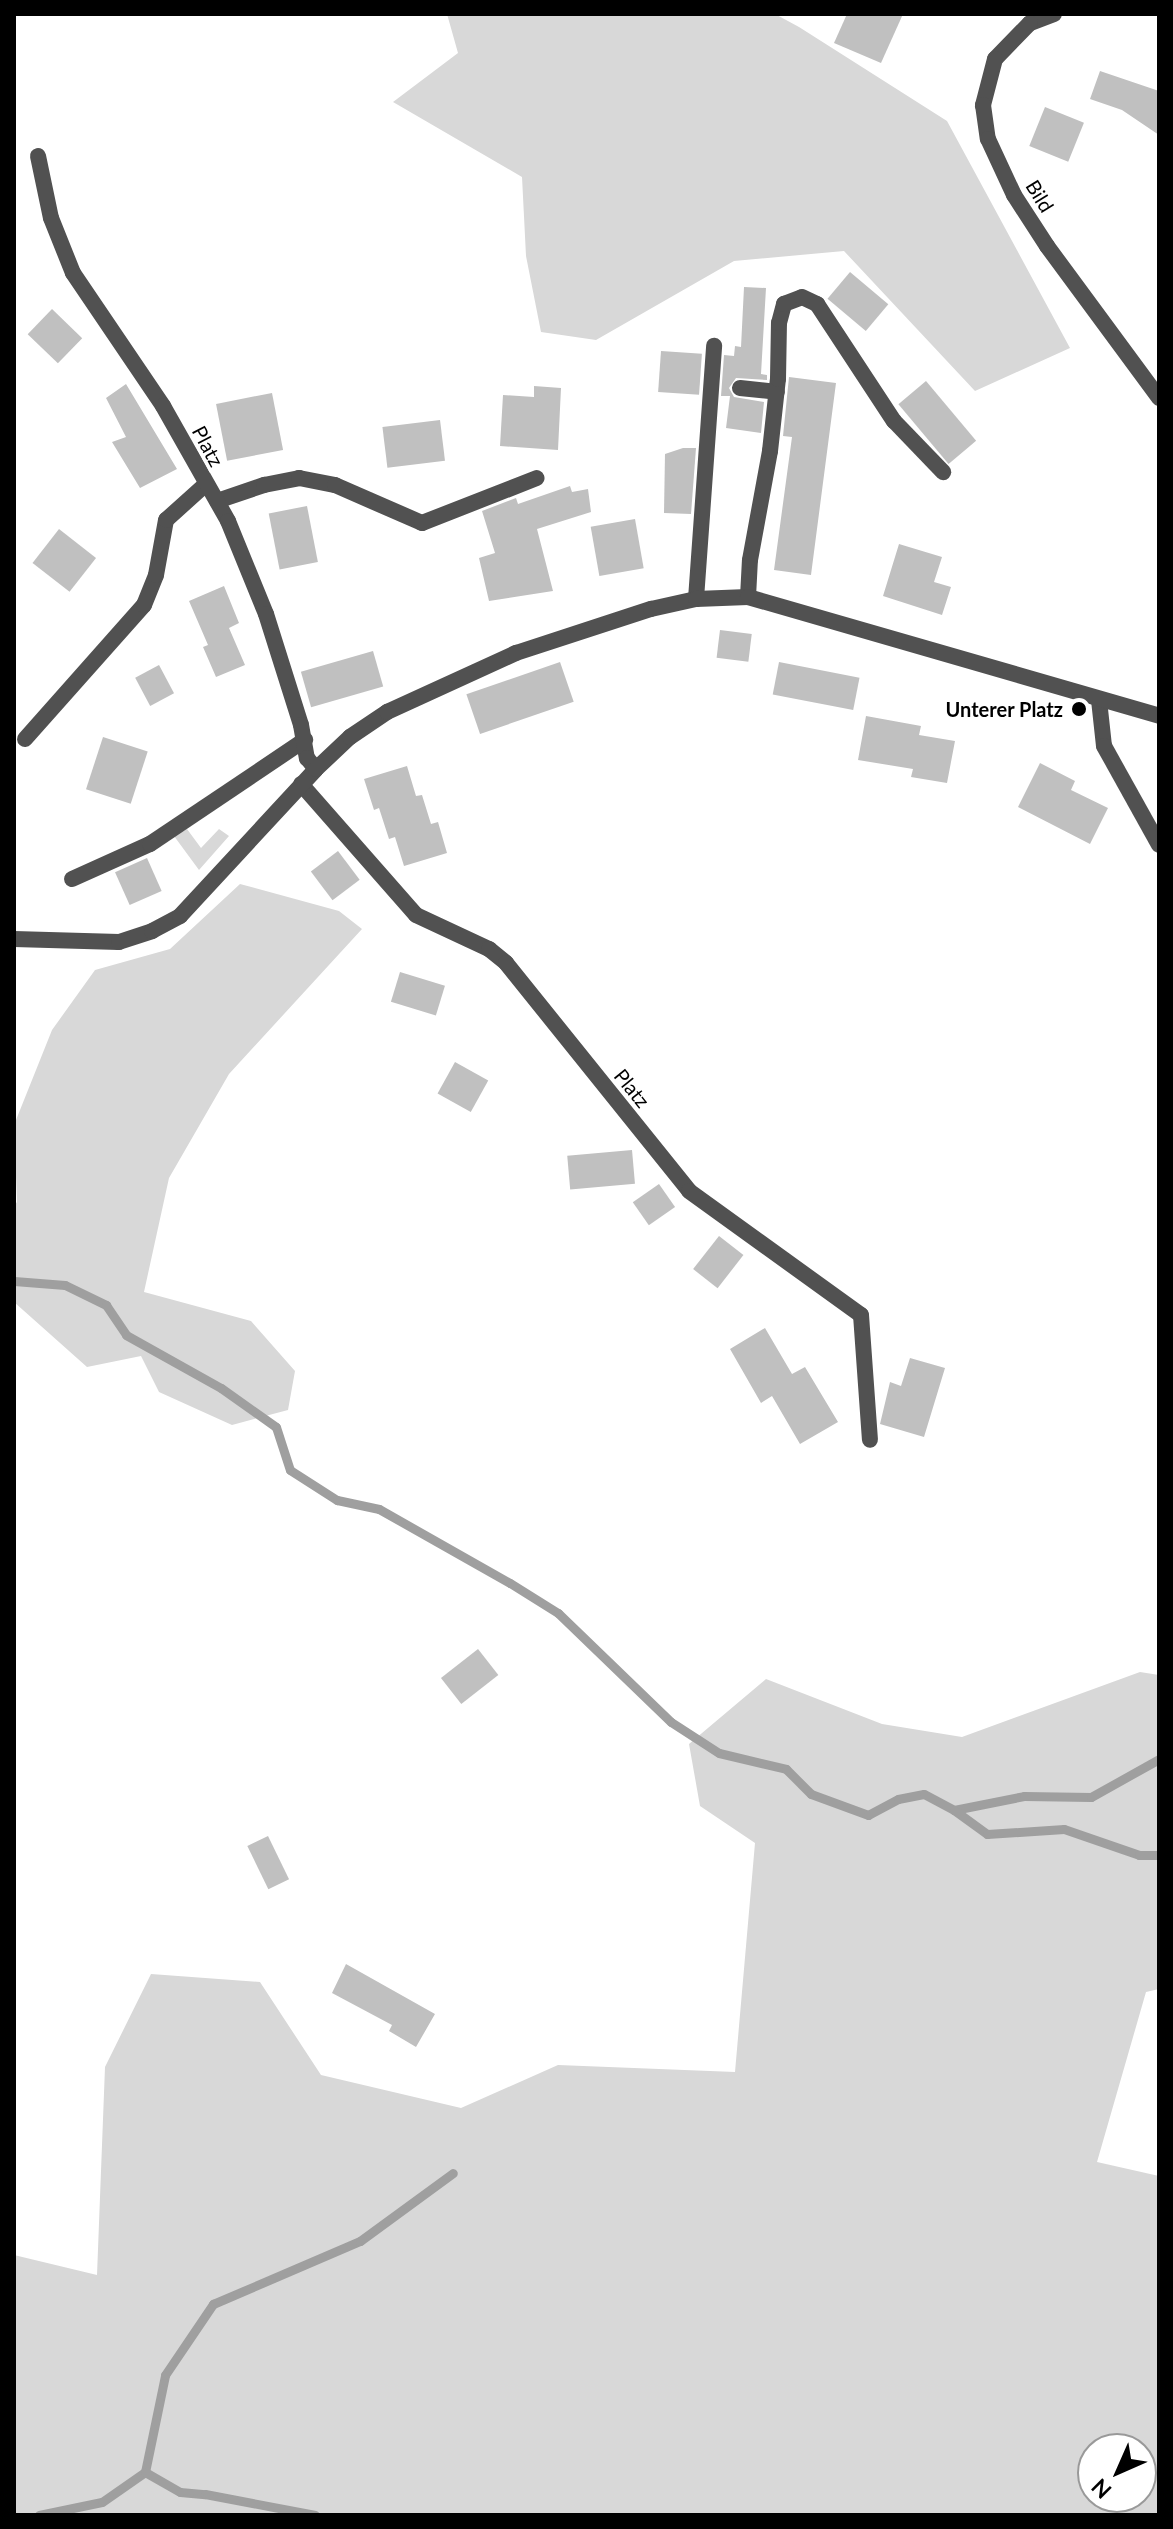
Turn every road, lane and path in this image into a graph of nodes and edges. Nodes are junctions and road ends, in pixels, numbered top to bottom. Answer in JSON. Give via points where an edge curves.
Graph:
{"nodes":[{"id":1,"x":1054,"y":14,"type":"edge"},
{"id":2,"x":38,"y":156,"type":"dead end"},
{"id":3,"x":714,"y":346,"type":"dead end"},
{"id":4,"x":740,"y":388,"type":"dead end"},
{"id":5,"x":777,"y":392,"type":"junction"},
{"id":6,"x":1159,"y":398,"type":"edge"},
{"id":7,"x":943,"y":472,"type":"dead end"},
{"id":8,"x":537,"y":478,"type":"dead end"},
{"id":9,"x":206,"y":484,"type":"junction"},
{"id":10,"x":217,"y":501,"type":"junction"},
{"id":11,"x":748,"y":597,"type":"junction"},
{"id":12,"x":696,"y":599,"type":"junction"},
{"id":13,"x":1099,"y":700,"type":"junction"},
{"id":14,"x":1159,"y":716,"type":"edge"},
{"id":15,"x":25,"y":739,"type":"dead end"},
{"id":16,"x":305,"y":740,"type":"junction"},
{"id":17,"x":316,"y":769,"type":"junction"},
{"id":18,"x":301,"y":784,"type":"junction"},
{"id":19,"x":1159,"y":845,"type":"edge"},
{"id":20,"x":72,"y":879,"type":"dead end"},
{"id":21,"x":14,"y":939,"type":"edge"},
{"id":22,"x":870,"y":1440,"type":"dead end"}],
"edges":[{"from":1,"to":6,"type":"street","name":"Bild","via":[[1030,23],[995,59],[983,105],[988,139],[1014,195],[1047,246]]},
{"from":2,"to":9,"type":"street","name":"Platz","via":[[51,218],[73,273],[163,406]]},
{"from":3,"to":12,"type":"street"},
{"from":4,"to":5,"type":"street"},
{"from":5,"to":7,"type":"street","via":[[779,323],[784,304],[802,297],[817,304],[894,421]]},
{"from":5,"to":11,"type":"street"},
{"from":8,"to":10,"type":"street","via":[[422,523],[335,485],[299,478]]},
{"from":9,"to":10,"type":"street","name":"Platz"},
{"from":9,"to":15,"type":"street","via":[[166,520],[156,575],[144,605]]},
{"from":10,"to":16,"type":"street","name":"Platz","via":[[266,614]]},
{"from":11,"to":12,"type":"street"},
{"from":11,"to":13,"type":"street"},
{"from":12,"to":17,"type":"street","via":[[516,653],[435,688],[350,737]]},
{"from":13,"to":14,"type":"street"},
{"from":13,"to":19,"type":"street","via":[[1104,746]]},
{"from":16,"to":17,"type":"street","name":"Platz","via":[[307,758]]},
{"from":16,"to":20,"type":"street","via":[[150,844]]},
{"from":17,"to":18,"type":"street"},
{"from":18,"to":21,"type":"street","via":[[180,916],[119,942]]},
{"from":18,"to":22,"type":"street","name":"Platz","via":[[416,915],[489,949],[506,963],[689,1191],[861,1315]]}]}
